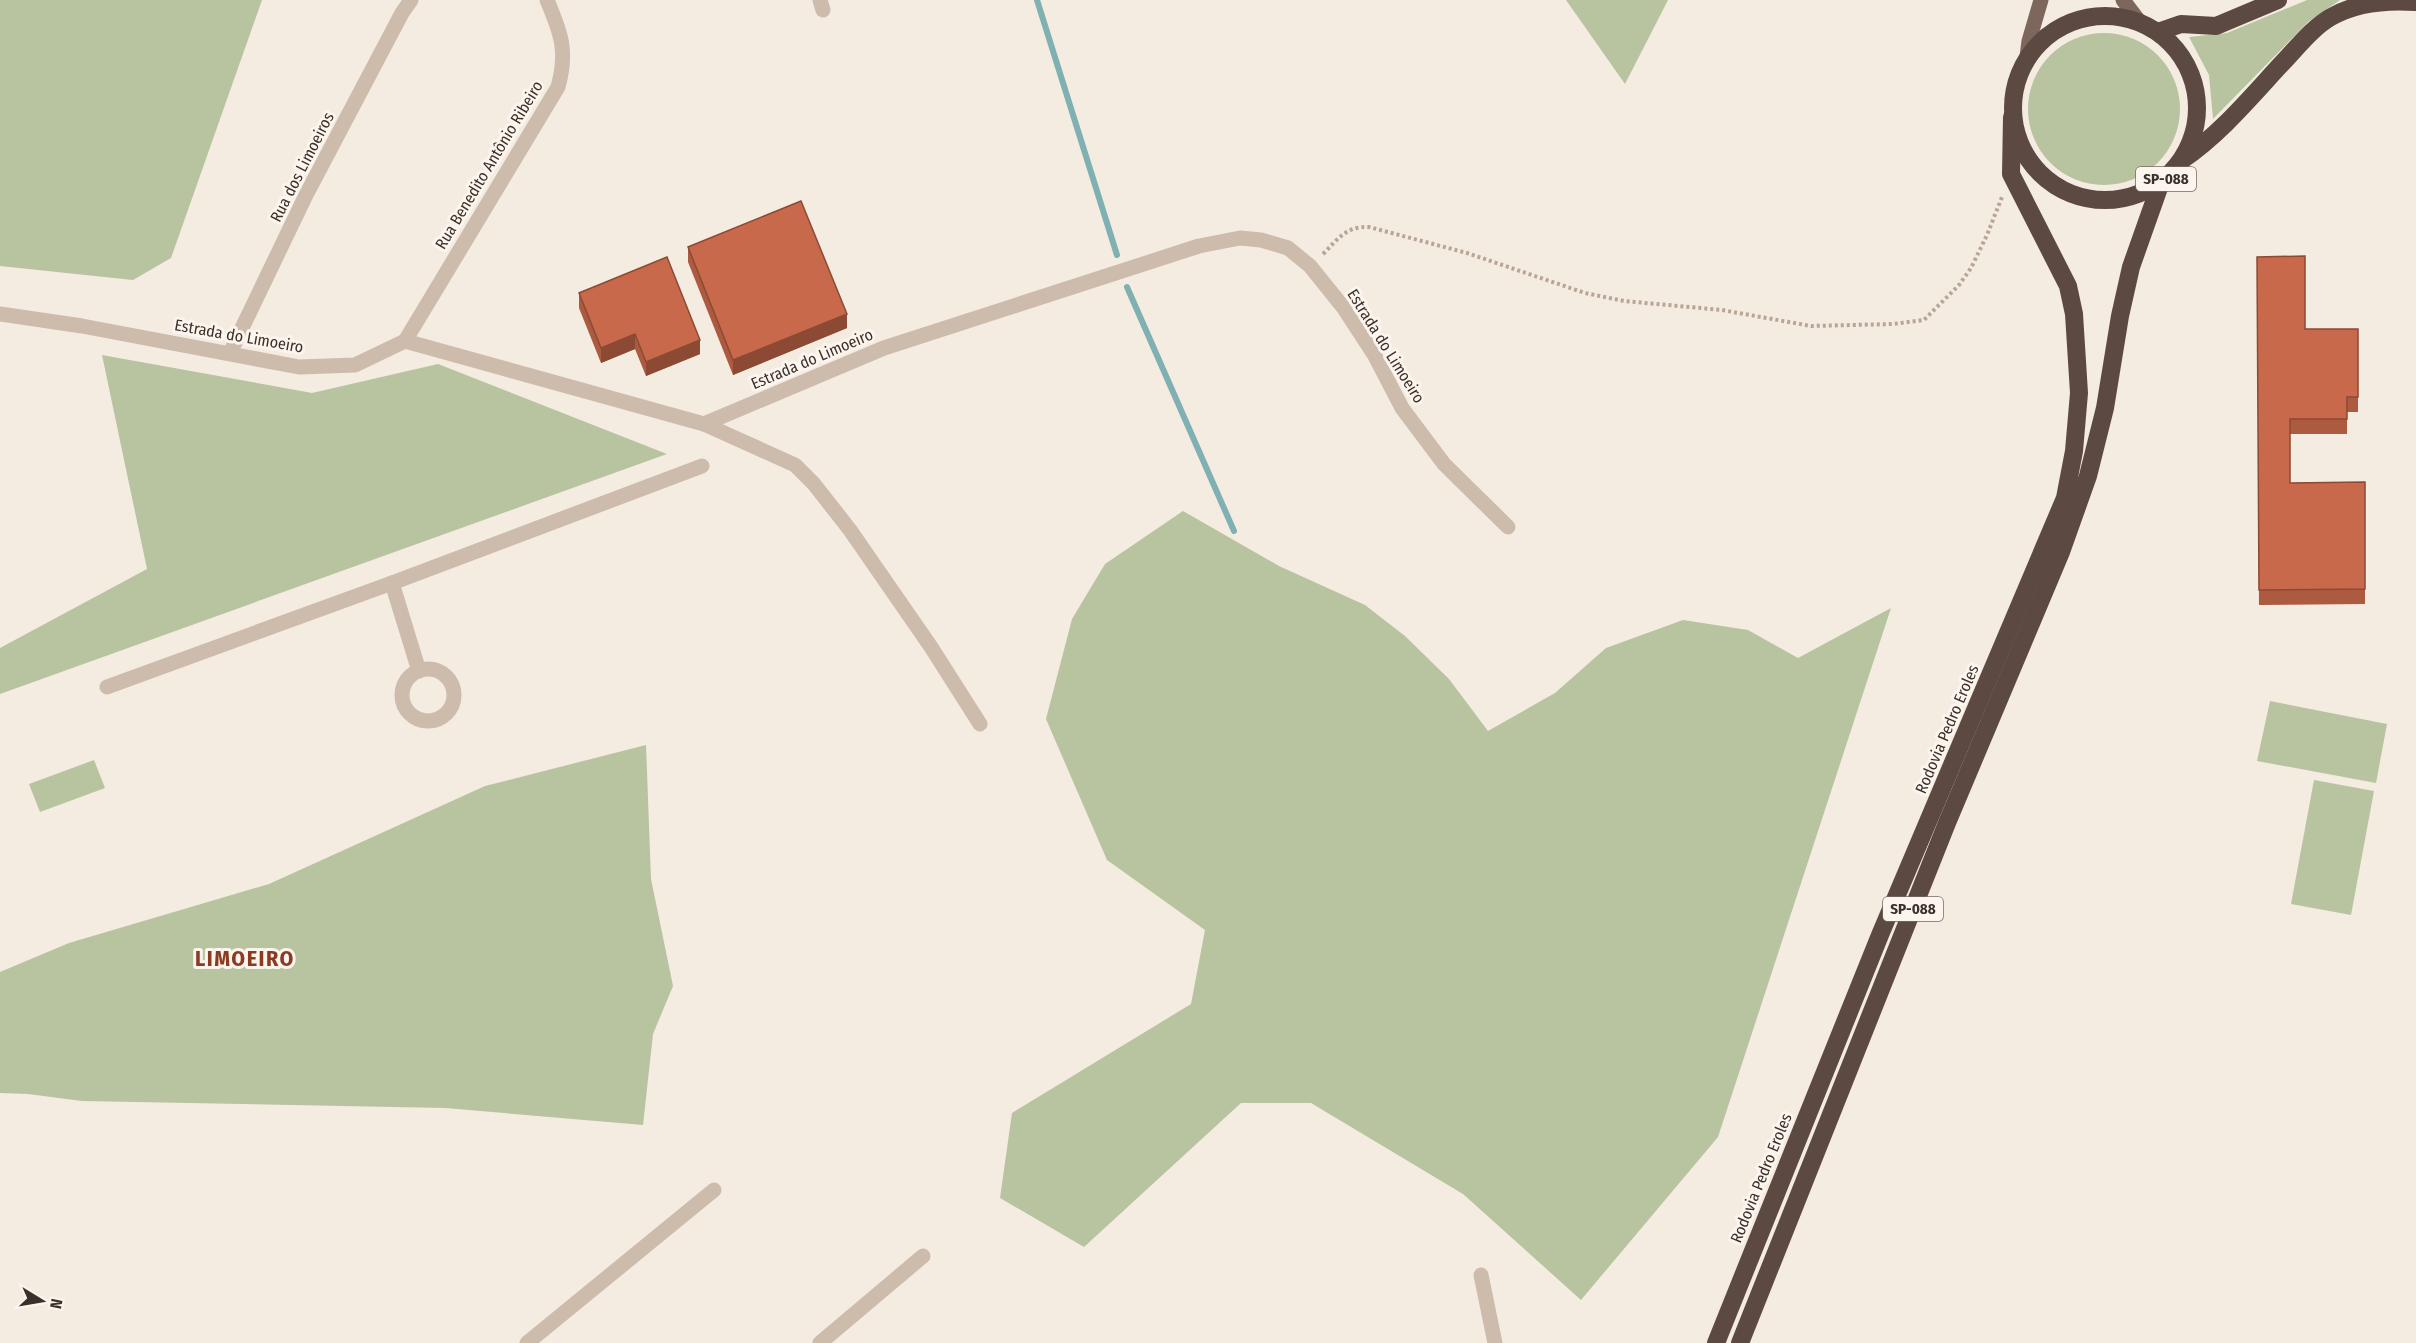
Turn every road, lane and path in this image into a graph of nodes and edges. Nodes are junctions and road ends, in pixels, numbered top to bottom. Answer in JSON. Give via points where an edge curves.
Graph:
{"nodes":[{"id":1,"x":411,"y":0,"type":"edge"},
{"id":2,"x":547,"y":0,"type":"edge"},
{"id":3,"x":2041,"y":0,"type":"edge"},
{"id":4,"x":2123,"y":0,"type":"edge"},
{"id":5,"x":2278,"y":0,"type":"edge"},
{"id":6,"x":2416,"y":2,"type":"edge"},
{"id":7,"x":2139,"y":21,"type":"junction"},
{"id":8,"x":2158,"y":32,"type":"junction"},
{"id":9,"x":2027,"y":57,"type":"junction"},
{"id":10,"x":2012,"y":117,"type":"junction"},
{"id":11,"x":2180,"y":161,"type":"junction"},
{"id":12,"x":2011,"y":174,"type":"junction"},
{"id":13,"x":2160,"y":185,"type":"junction"},
{"id":14,"x":1310,"y":266,"type":"junction"},
{"id":15,"x":0,"y":314,"type":"edge"},
{"id":16,"x":405,"y":340,"type":"junction"},
{"id":17,"x":230,"y":353,"type":"junction"},
{"id":18,"x":704,"y":424,"type":"junction"},
{"id":19,"x":702,"y":466,"type":"dead end"},
{"id":20,"x":1508,"y":527,"type":"dead end"},
{"id":21,"x":392,"y":583,"type":"junction"},
{"id":22,"x":419,"y":671,"type":"dead end"},
{"id":23,"x":107,"y":687,"type":"dead end"},
{"id":24,"x":980,"y":724,"type":"dead end"},
{"id":25,"x":714,"y":1190,"type":"dead end"},
{"id":26,"x":924,"y":1256,"type":"dead end"},
{"id":27,"x":1481,"y":1275,"type":"dead end"},
{"id":28,"x":527,"y":1343,"type":"edge"},
{"id":29,"x":820,"y":1343,"type":"edge"},
{"id":30,"x":1495,"y":1343,"type":"edge"},
{"id":31,"x":1716,"y":1343,"type":"edge"},
{"id":32,"x":1740,"y":1343,"type":"edge"}],
"edges":[{"from":1,"to":17,"type":"street","name":"Rua dos Limoeiros","via":[[306,195]]},
{"from":2,"to":16,"type":"street","name":"Rua Benedito Antônio Ribeiro","via":[[562,36],[564,56],[558,87]]},
{"from":3,"to":9,"type":"main road","name":"Rodovia Pedro Eroles","number":"SP-088"},
{"from":4,"to":7,"type":"main road","name":"Rodovia Pedro Eroles","number":"SP-088"},
{"from":5,"to":8,"type":"highway","via":[[2216,26],[2181,24]]},
{"from":6,"to":11,"type":"highway","via":[[2363,3],[2330,17],[2205,145]]},
{"from":7,"to":8,"type":"highway","name":"Rodovia Pedro Eroles","number":"SP-088"},
{"from":7,"to":9,"type":"highway","name":"Rodovia Pedro Eroles","number":"SP-088","via":[[2114,15],[2080,18],[2043,38]]},
{"from":8,"to":11,"type":"highway","name":"Rodovia Pedro Eroles","number":"SP-088","via":[[2188,68],[2196,92],[2197,116],[2192,139]]},
{"from":9,"to":10,"type":"highway","name":"Rodovia Pedro Eroles","number":"SP-088","via":[[2014,86]]},
{"from":10,"to":12,"type":"highway","name":"Rodovia Pedro Eroles","number":"SP-088"},
{"from":10,"to":13,"type":"highway","name":"Rodovia Pedro Eroles","number":"SP-088","via":[[2018,143],[2032,166],[2052,185],[2076,197],[2103,201],[2130,197]]},
{"from":11,"to":13,"type":"highway","name":"Rodovia Pedro Eroles","number":"SP-088"},
{"from":12,"to":14,"type":"path","via":[[1971,268],[1924,320],[1811,326],[1722,310],[1624,301],[1585,293],[1457,250],[1358,226],[1348,229]]},
{"from":12,"to":31,"type":"highway","name":"Rodovia Pedro Eroles","number":"SP-088","via":[[2068,286],[2074,314],[2079,393],[2065,498],[1880,935]]},
{"from":13,"to":32,"type":"highway","name":"Rodovia Pedro Eroles","number":"SP-088","via":[[2131,267],[2105,408],[2088,476],[2061,552],[1947,823]]},
{"from":14,"to":18,"type":"street","name":"Estrada do Limoeiro","via":[[1288,248],[1261,240],[1240,238],[1199,246],[884,348]]},
{"from":14,"to":20,"type":"street","name":"Estrada do Limoeiro","via":[[1343,307],[1402,408],[1444,464]]},
{"from":15,"to":17,"type":"street","name":"Estrada do Limoeiro"},
{"from":16,"to":17,"type":"street","name":"Estrada do Limoeiro","via":[[355,365],[299,367]]},
{"from":16,"to":18,"type":"street"},
{"from":18,"to":24,"type":"street","via":[[795,465],[814,484],[931,647]]},
{"from":19,"to":21,"type":"street"},
{"from":21,"to":22,"type":"street"},
{"from":21,"to":23,"type":"street"},
{"from":25,"to":28,"type":"street"},
{"from":26,"to":29,"type":"street"},
{"from":27,"to":30,"type":"street"}]}
